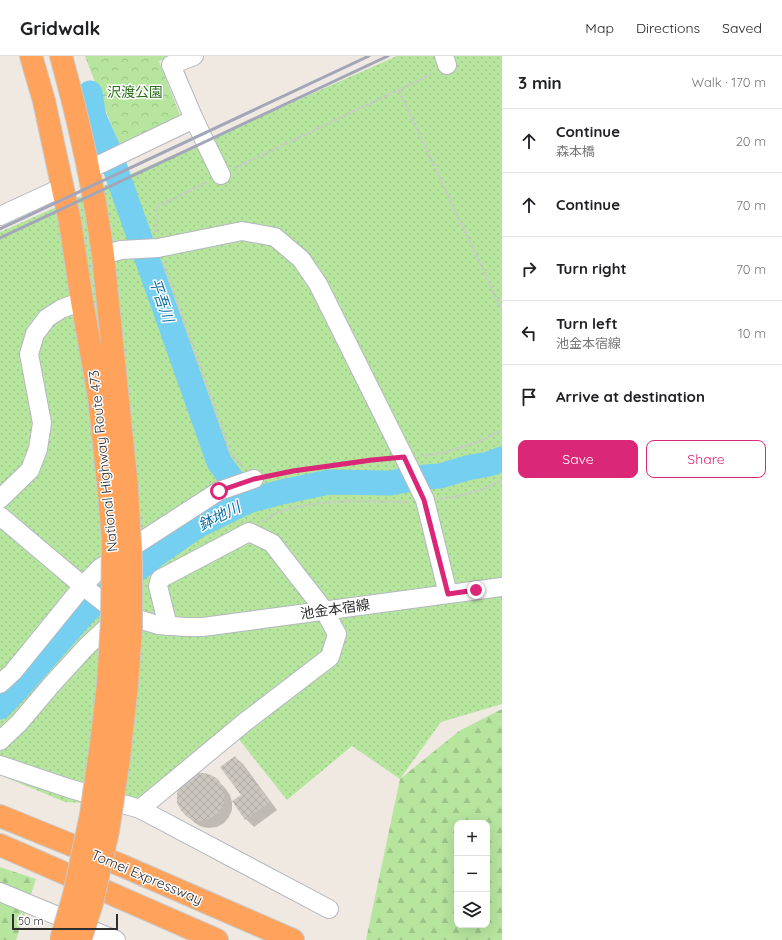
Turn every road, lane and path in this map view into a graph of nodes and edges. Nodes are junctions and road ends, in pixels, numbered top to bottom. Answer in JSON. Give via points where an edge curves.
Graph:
{"nodes":[{"id":1,"x":31,"y":56,"type":"edge"},
{"id":2,"x":61,"y":56,"type":"edge"},
{"id":3,"x":194,"y":56,"type":"edge"},
{"id":4,"x":445,"y":60,"type":"edge"},
{"id":5,"x":399,"y":91,"type":"junction"},
{"id":6,"x":194,"y":119,"type":"junction"},
{"id":7,"x":92,"y":168,"type":"junction"},
{"id":8,"x":221,"y":174,"type":"junction"},
{"id":9,"x":63,"y":187,"type":"junction"},
{"id":10,"x":0,"y":216,"type":"edge"},
{"id":11,"x":158,"y":248,"type":"junction"},
{"id":12,"x":112,"y":252,"type":"junction"},
{"id":13,"x":82,"y":301,"type":"junction"},
{"id":14,"x":502,"y":310,"type":"edge"},
{"id":15,"x":502,"y":430,"type":"edge"},
{"id":16,"x":404,"y":457,"type":"junction"},
{"id":17,"x":254,"y":479,"type":"junction"},
{"id":18,"x":502,"y":480,"type":"edge"},
{"id":19,"x":118,"y":490,"type":"junction"},
{"id":20,"x":0,"y":499,"type":"edge"},
{"id":21,"x":424,"y":500,"type":"junction"},
{"id":22,"x":0,"y":516,"type":"edge"},
{"id":23,"x":249,"y":532,"type":"junction"},
{"id":24,"x":83,"y":586,"type":"junction"},
{"id":25,"x":502,"y":587,"type":"edge"},
{"id":26,"x":448,"y":594,"type":"junction"},
{"id":27,"x":324,"y":610,"type":"junction"},
{"id":28,"x":124,"y":612,"type":"junction"},
{"id":29,"x":168,"y":626,"type":"junction"},
{"id":30,"x":0,"y":684,"type":"edge"},
{"id":31,"x":0,"y":741,"type":"edge"},
{"id":32,"x":0,"y":765,"type":"edge"},
{"id":33,"x":140,"y":809,"type":"junction"},
{"id":34,"x":0,"y":816,"type":"edge"},
{"id":35,"x":0,"y":845,"type":"edge"},
{"id":36,"x":0,"y":892,"type":"edge"},
{"id":37,"x":329,"y":909,"type":"dead end"},
{"id":38,"x":61,"y":940,"type":"edge"},
{"id":39,"x":80,"y":940,"type":"edge"},
{"id":40,"x":116,"y":940,"type":"edge"},
{"id":41,"x":217,"y":940,"type":"edge"},
{"id":42,"x":293,"y":940,"type":"edge"}],
"edges":[{"from":1,"to":9,"type":"highway","name":"National Highway Route 473"},
{"from":2,"to":7,"type":"highway","name":"National Highway Route 473"},
{"from":3,"to":6,"type":"street","via":[[171,65]]},
{"from":4,"to":5,"type":"path","via":[[431,75]]},
{"from":5,"to":8,"type":"path"},
{"from":5,"to":14,"type":"path"},
{"from":6,"to":7,"type":"street"},
{"from":6,"to":8,"type":"street"},
{"from":7,"to":12,"type":"highway","name":"National Highway Route 473","via":[[100,229]]},
{"from":8,"to":11,"type":"path","via":[[157,207]]},
{"from":9,"to":10,"type":"street"},
{"from":9,"to":13,"type":"highway","name":"National Highway Route 473"},
{"from":11,"to":12,"type":"street"},
{"from":11,"to":16,"type":"street","via":[[242,231],[275,237],[301,259],[318,284]]},
{"from":11,"to":17,"type":"path","via":[[231,453]]},
{"from":12,"to":19,"type":"highway","name":"National Highway Route 473"},
{"from":13,"to":19,"type":"highway","name":"National Highway Route 473"},
{"from":13,"to":20,"type":"street","via":[[47,318],[35,334],[29,354],[42,422],[38,449],[30,470]]},
{"from":15,"to":16,"type":"path","via":[[478,442],[443,453]]},
{"from":16,"to":17,"type":"path","via":[[293,471]]},
{"from":16,"to":21,"type":"street"},
{"from":17,"to":24,"type":"street","via":[[219,491],[100,568]]},
{"from":18,"to":21,"type":"path","via":[[481,490],[454,497]]},
{"from":19,"to":38,"type":"highway","name":"National Highway Route 473","bridge":true,"via":[[113,540],[108,692],[91,815],[74,895]]},
{"from":19,"to":39,"type":"highway","name":"National Highway Route 473","bridge":true,"via":[[131,563],[127,684],[108,831],[92,903]]},
{"from":21,"to":23,"type":"path","via":[[318,503],[274,514]]},
{"from":21,"to":26,"type":"street"},
{"from":22,"to":24,"type":"street"},
{"from":23,"to":27,"type":"street","via":[[272,543]]},
{"from":23,"to":29,"type":"street","via":[[160,579],[158,586]]},
{"from":24,"to":28,"type":"street","name":"池金本宿線","via":[[107,605]]},
{"from":24,"to":30,"type":"street","via":[[13,672]]},
{"from":25,"to":26,"type":"street","name":"池金本宿線"},
{"from":26,"to":27,"type":"street","name":"池金本宿線"},
{"from":27,"to":29,"type":"street","name":"池金本宿線","via":[[203,627]]},
{"from":27,"to":33,"type":"street","via":[[337,634],[330,657],[245,722]]},
{"from":28,"to":29,"type":"street","name":"池金本宿線","via":[[158,625]]},
{"from":28,"to":31,"type":"street","via":[[87,646]]},
{"from":32,"to":33,"type":"street"},
{"from":33,"to":37,"type":"street"},
{"from":34,"to":42,"type":"highway","name":"Tomei Expressway"},
{"from":35,"to":41,"type":"highway","name":"Tomei Expressway"},
{"from":36,"to":40,"type":"street"}]}
